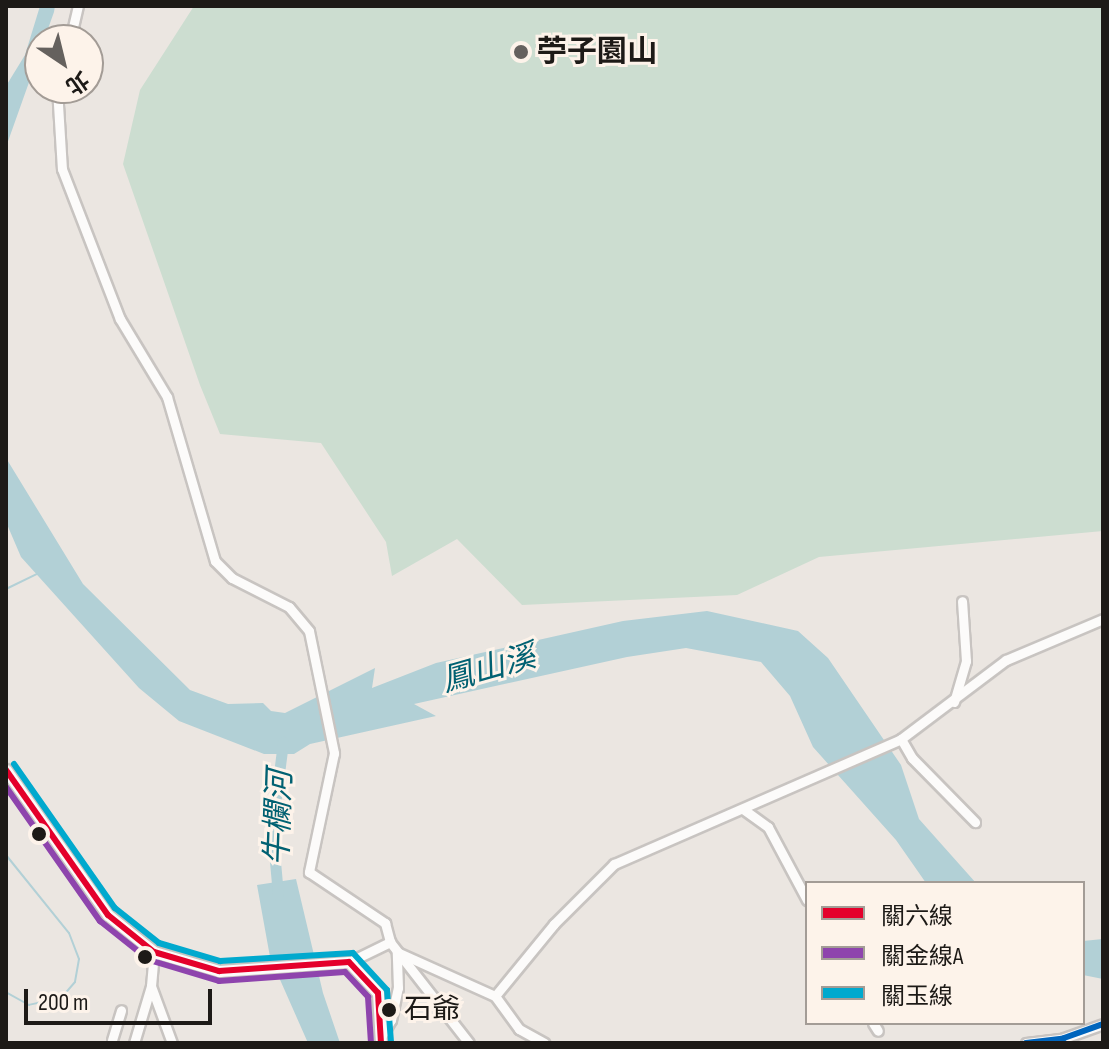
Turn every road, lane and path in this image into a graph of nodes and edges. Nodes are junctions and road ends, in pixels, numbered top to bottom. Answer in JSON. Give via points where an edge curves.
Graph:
{"nodes":[{"id":1,"x":58,"y":104,"type":"edge"},
{"id":2,"x":962,"y":601,"type":"dead end"},
{"id":3,"x":1103,"y":619,"type":"edge"},
{"id":4,"x":954,"y":702,"type":"junction"},
{"id":5,"x":901,"y":739,"type":"junction"},
{"id":6,"x":6,"y":770,"type":"edge"},
{"id":7,"x":743,"y":809,"type":"junction"},
{"id":8,"x":975,"y":822,"type":"dead end"},
{"id":9,"x":805,"y":896,"type":"edge"},
{"id":10,"x":390,"y":942,"type":"junction"},
{"id":11,"x":154,"y":952,"type":"junction"},
{"id":12,"x":397,"y":952,"type":"junction"},
{"id":13,"x":349,"y":962,"type":"junction"},
{"id":14,"x":151,"y":986,"type":"junction"},
{"id":15,"x":495,"y":996,"type":"junction"},
{"id":16,"x":121,"y":1010,"type":"dead end"},
{"id":17,"x":1103,"y":1024,"type":"edge"},
{"id":18,"x":112,"y":1040,"type":"dead end"},
{"id":19,"x":381,"y":1040,"type":"edge"},
{"id":20,"x":134,"y":1043,"type":"edge"},
{"id":21,"x":172,"y":1043,"type":"edge"},
{"id":22,"x":469,"y":1043,"type":"edge"},
{"id":23,"x":544,"y":1043,"type":"edge"},
{"id":24,"x":1026,"y":1043,"type":"edge"}],
"edges":[{"from":1,"to":10,"type":"street","via":[[62,169],[120,319],[167,397],[215,561],[232,578],[289,607],[309,631],[334,753],[309,872],[385,923]]},
{"from":2,"to":4,"type":"street","via":[[966,661]]},
{"from":3,"to":4,"type":"street","via":[[1006,660]]},
{"from":4,"to":5,"type":"street"},
{"from":5,"to":7,"type":"street"},
{"from":5,"to":8,"type":"street","via":[[912,758]]},
{"from":6,"to":11,"type":"main road","via":[[108,915]]},
{"from":7,"to":9,"type":"street","via":[[768,827]]},
{"from":7,"to":15,"type":"street","via":[[598,874]]},
{"from":10,"to":12,"type":"street"},
{"from":10,"to":13,"type":"street"},
{"from":11,"to":13,"type":"main road","via":[[197,967],[251,970]]},
{"from":11,"to":14,"type":"street"},
{"from":12,"to":15,"type":"street"},
{"from":12,"to":19,"type":"street","via":[[398,988]]},
{"from":12,"to":22,"type":"street"},
{"from":13,"to":19,"type":"main road","via":[[378,993]]},
{"from":14,"to":20,"type":"street"},
{"from":14,"to":21,"type":"street"},
{"from":15,"to":23,"type":"street","via":[[519,1029]]},
{"from":16,"to":18,"type":"street"},
{"from":17,"to":24,"type":"street","via":[[1064,1038]]}]}
